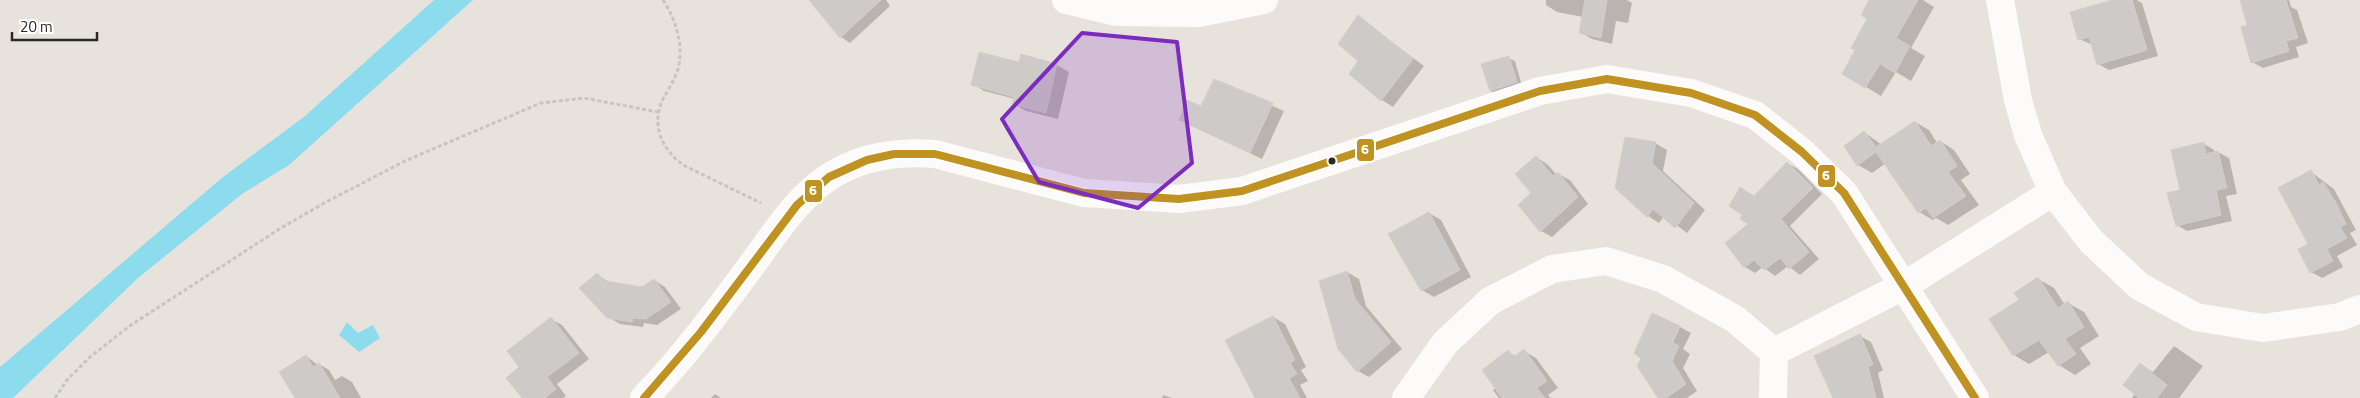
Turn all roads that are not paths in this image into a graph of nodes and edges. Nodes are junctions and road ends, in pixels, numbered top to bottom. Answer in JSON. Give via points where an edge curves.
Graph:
{"nodes":[{"id":1,"x":1066,"y":0,"type":"edge"},
{"id":2,"x":1264,"y":0,"type":"edge"},
{"id":3,"x":2000,"y":0,"type":"edge"},
{"id":4,"x":2053,"y":192,"type":"junction"},
{"id":5,"x":1905,"y":285,"type":"junction"},
{"id":6,"x":2360,"y":309,"type":"edge"},
{"id":7,"x":1774,"y":352,"type":"junction"},
{"id":8,"x":644,"y":398,"type":"edge"},
{"id":9,"x":1406,"y":398,"type":"edge"},
{"id":10,"x":1773,"y":398,"type":"edge"},
{"id":11,"x":1975,"y":398,"type":"edge"}],
"edges":[{"from":1,"to":2,"type":"street","via":[[1116,12],[1199,13]]},
{"from":3,"to":4,"type":"street","via":[[2028,135]]},
{"from":4,"to":5,"type":"street"},
{"from":4,"to":6,"type":"street","via":[[2091,241],[2139,286],[2196,318],[2263,328],[2340,317]]},
{"from":5,"to":7,"type":"street"},
{"from":5,"to":8,"type":"street","via":[[1844,193],[1802,152],[1755,115],[1691,93],[1607,79],[1540,91],[1242,191],[1179,198],[1084,193],[935,154],[913,152],[869,158],[814,188],[788,217],[694,341]]},
{"from":5,"to":11,"type":"street"},
{"from":7,"to":9,"type":"street","via":[[1734,319],[1663,279],[1606,261],[1552,269],[1490,301],[1445,343]]},
{"from":7,"to":10,"type":"street"}]}
